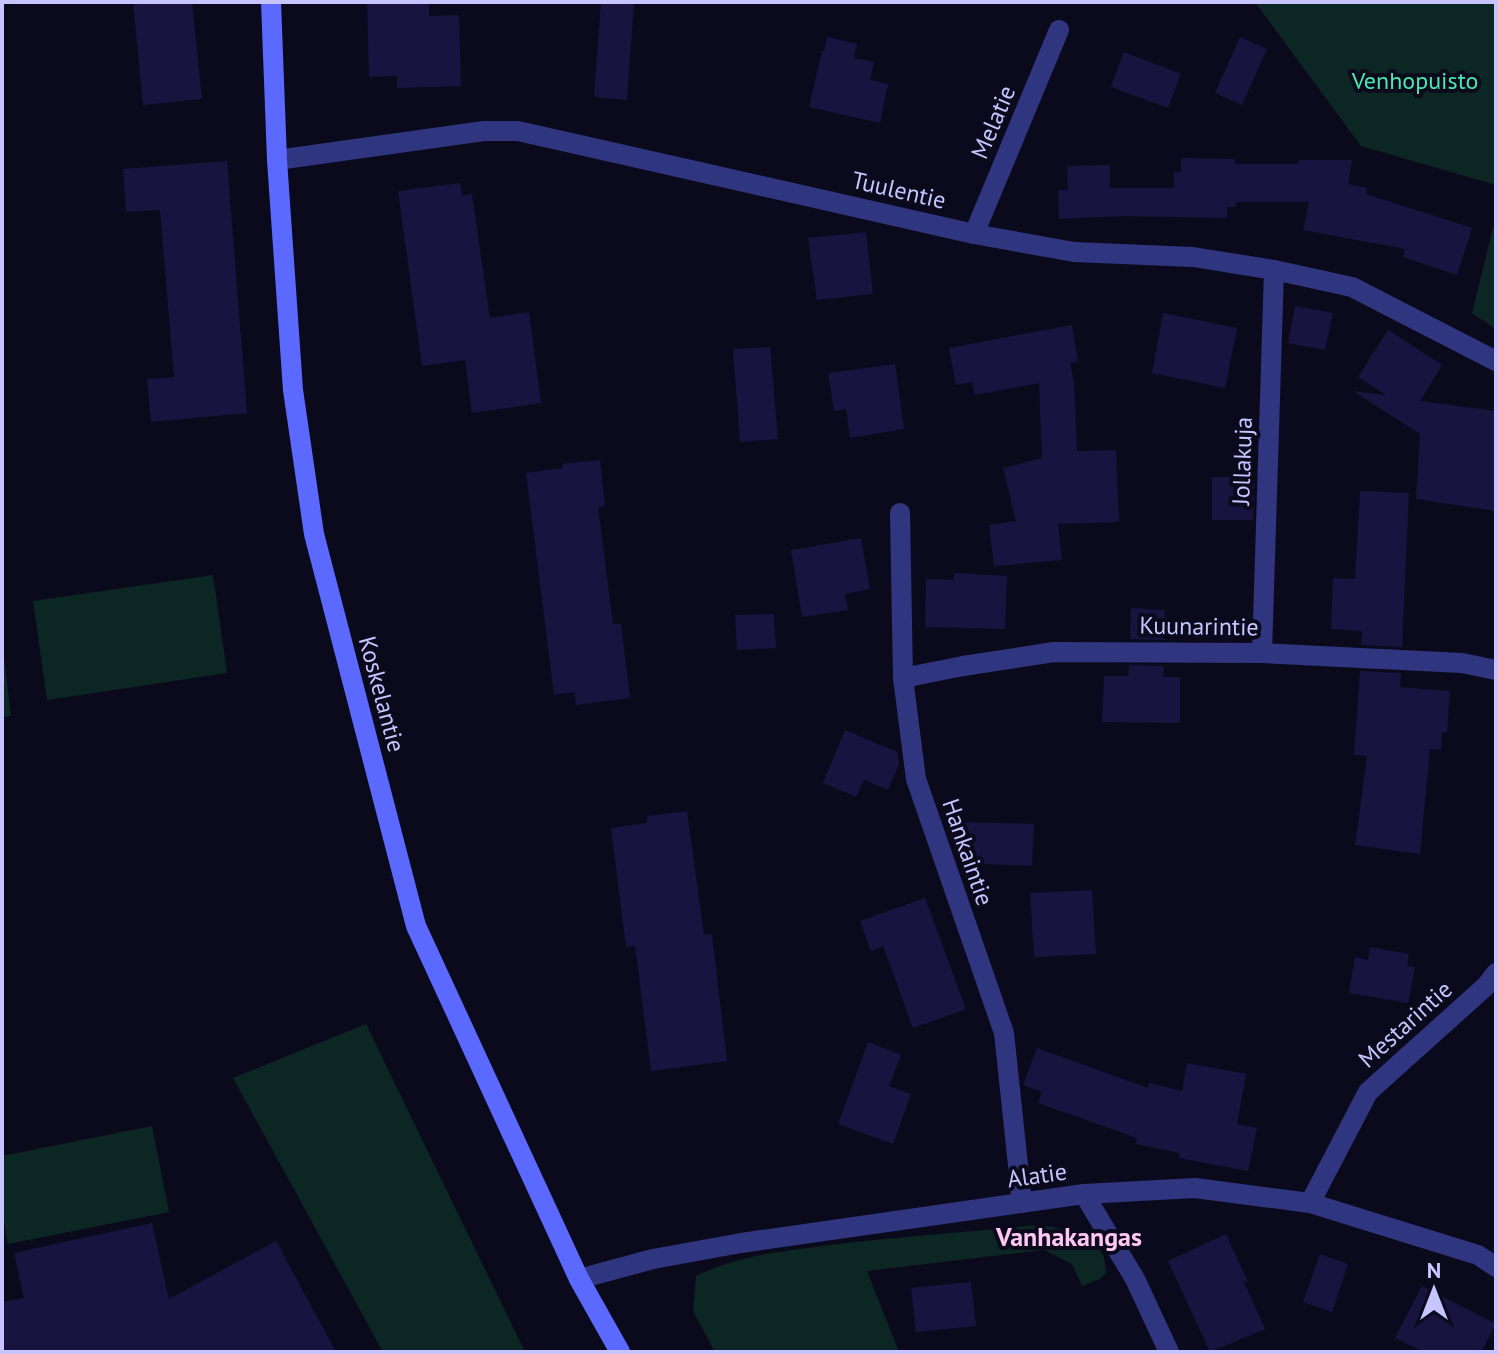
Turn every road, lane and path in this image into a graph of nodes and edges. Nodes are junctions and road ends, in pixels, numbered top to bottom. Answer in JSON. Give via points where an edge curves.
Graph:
{"nodes":[{"id":1,"x":271,"y":2,"type":"edge"},
{"id":2,"x":1059,"y":30,"type":"dead end"},
{"id":3,"x":277,"y":160,"type":"junction"},
{"id":4,"x":974,"y":234,"type":"junction"},
{"id":5,"x":1274,"y":270,"type":"junction"},
{"id":6,"x":1496,"y":361,"type":"edge"},
{"id":7,"x":900,"y":513,"type":"dead end"},
{"id":8,"x":1262,"y":653,"type":"junction"},
{"id":9,"x":1496,"y":670,"type":"edge"},
{"id":10,"x":903,"y":678,"type":"junction"},
{"id":11,"x":1496,"y":973,"type":"edge"},
{"id":12,"x":1084,"y":1194,"type":"junction"},
{"id":13,"x":1022,"y":1203,"type":"junction"},
{"id":14,"x":1310,"y":1203,"type":"junction"},
{"id":15,"x":1496,"y":1267,"type":"edge"},
{"id":16,"x":579,"y":1279,"type":"junction"},
{"id":17,"x":620,"y":1352,"type":"edge"},
{"id":18,"x":1169,"y":1352,"type":"edge"}],
"edges":[{"from":1,"to":3,"type":"main road","name":"Koskelantie"},
{"from":2,"to":4,"type":"street","name":"Melatie"},
{"from":3,"to":4,"type":"street","name":"Tuulentie","via":[[484,131],[518,131]]},
{"from":3,"to":16,"type":"main road","name":"Koskelantie","via":[[293,390],[314,534],[416,926]]},
{"from":4,"to":5,"type":"street","name":"Tuulentie","via":[[1074,252],[1193,257]]},
{"from":5,"to":6,"type":"street","name":"Tuulentie","via":[[1352,287]]},
{"from":5,"to":8,"type":"street","name":"Jollakuja"},
{"from":7,"to":10,"type":"street","name":"Hankaintie"},
{"from":8,"to":9,"type":"street","name":"Kuunarintie","via":[[1462,663]]},
{"from":8,"to":10,"type":"street","name":"Kuunarintie","via":[[1054,652]]},
{"from":10,"to":13,"type":"street","name":"Hankaintie","via":[[916,779],[1004,1033]]},
{"from":11,"to":14,"type":"street","name":"Mestarintie","via":[[1368,1092]]},
{"from":12,"to":13,"type":"street","name":"Alatie"},
{"from":12,"to":14,"type":"street","name":"Alatie","via":[[1195,1188]]},
{"from":12,"to":18,"type":"street","via":[[1135,1279]]},
{"from":13,"to":16,"type":"street","name":"Alatie","via":[[741,1243]]},
{"from":14,"to":15,"type":"street","name":"Alatie","via":[[1478,1255]]},
{"from":16,"to":17,"type":"main road","name":"Koskelantie"}]}
